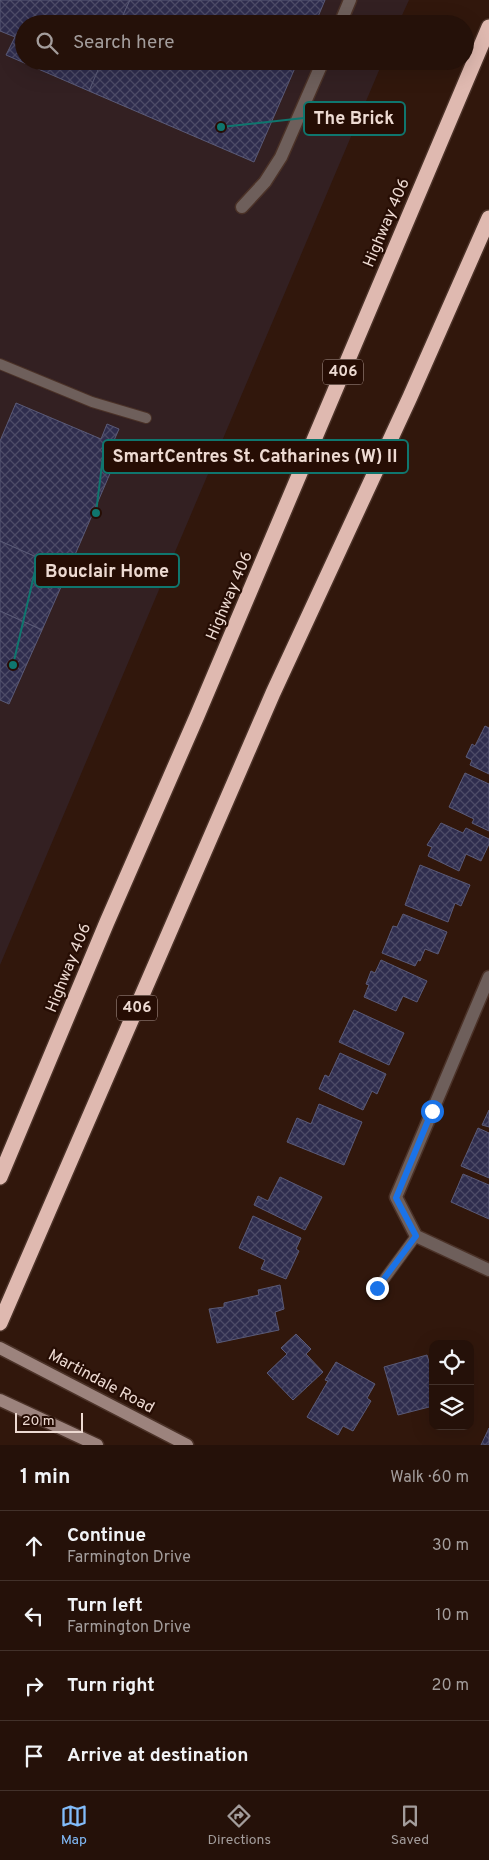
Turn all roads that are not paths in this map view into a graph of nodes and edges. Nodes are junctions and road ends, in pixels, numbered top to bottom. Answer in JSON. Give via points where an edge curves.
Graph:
{"nodes":[{"id":1,"x":350,"y":0,"type":"edge"},
{"id":2,"x":344,"y":15,"type":"edge"},
{"id":3,"x":489,"y":27,"type":"edge"},
{"id":4,"x":474,"y":63,"type":"edge"},
{"id":5,"x":320,"y":70,"type":"edge"},
{"id":6,"x":471,"y":70,"type":"edge"},
{"id":7,"x":242,"y":207,"type":"dead end"},
{"id":8,"x":489,"y":218,"type":"edge"},
{"id":9,"x":0,"y":364,"type":"edge"},
{"id":10,"x":146,"y":418,"type":"dead end"},
{"id":11,"x":489,"y":977,"type":"edge"},
{"id":12,"x":0,"y":1177,"type":"edge"},
{"id":13,"x":416,"y":1236,"type":"junction"},
{"id":14,"x":489,"y":1270,"type":"edge"},
{"id":15,"x":377,"y":1288,"type":"dead end"},
{"id":16,"x":0,"y":1323,"type":"edge"},
{"id":17,"x":0,"y":1348,"type":"edge"},
{"id":18,"x":0,"y":1400,"type":"edge"},
{"id":19,"x":97,"y":1445,"type":"edge"},
{"id":20,"x":187,"y":1445,"type":"edge"}],
"edges":[{"from":1,"to":2,"type":"street"},
{"from":3,"to":4,"type":"highway","name":"Highway 406","number":"406"},
{"from":5,"to":7,"type":"street","via":[[281,157],[265,182]]},
{"from":6,"to":12,"type":"highway","name":"Highway 406","number":"406"},
{"from":8,"to":16,"type":"highway","number":"406","via":[[273,694]]},
{"from":9,"to":10,"type":"lane","via":[[92,402]]},
{"from":11,"to":13,"type":"street","via":[[396,1198]]},
{"from":13,"to":14,"type":"street"},
{"from":13,"to":15,"type":"lane"},
{"from":17,"to":20,"type":"main road","name":"Martindale Road"},
{"from":18,"to":19,"type":"main road"}]}
